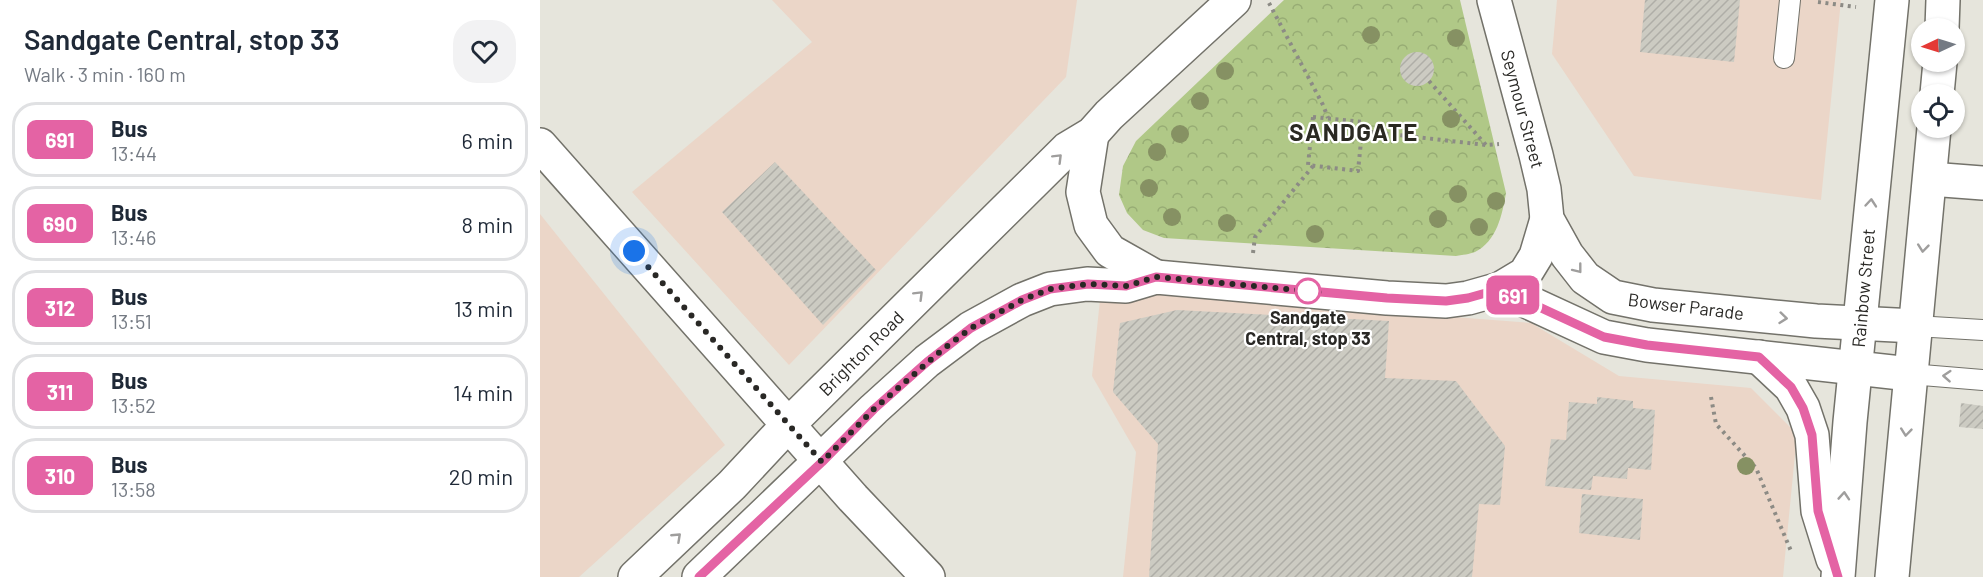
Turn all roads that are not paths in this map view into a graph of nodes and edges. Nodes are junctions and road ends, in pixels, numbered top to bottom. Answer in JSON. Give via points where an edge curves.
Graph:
{"nodes":[{"id":1,"x":1234,"y":0,"type":"edge"},
{"id":2,"x":1494,"y":0,"type":"edge"},
{"id":3,"x":1790,"y":0,"type":"edge"},
{"id":4,"x":1892,"y":0,"type":"edge"},
{"id":5,"x":1943,"y":0,"type":"edge"},
{"id":6,"x":1942,"y":18,"type":"edge"},
{"id":7,"x":1784,"y":58,"type":"dead end"},
{"id":8,"x":1092,"y":134,"type":"junction"},
{"id":9,"x":1933,"y":138,"type":"edge"},
{"id":10,"x":540,"y":146,"type":"edge"},
{"id":11,"x":1930,"y":178,"type":"junction"},
{"id":12,"x":1983,"y":183,"type":"edge"},
{"id":13,"x":1547,"y":219,"type":"junction"},
{"id":14,"x":1156,"y":277,"type":"junction"},
{"id":15,"x":1500,"y":289,"type":"junction"},
{"id":16,"x":1861,"y":324,"type":"junction"},
{"id":17,"x":1915,"y":326,"type":"junction"},
{"id":18,"x":1983,"y":330,"type":"edge"},
{"id":19,"x":1759,"y":357,"type":"junction"},
{"id":20,"x":1856,"y":369,"type":"junction"},
{"id":21,"x":1910,"y":374,"type":"junction"},
{"id":22,"x":1983,"y":380,"type":"edge"},
{"id":23,"x":788,"y":425,"type":"junction"},
{"id":24,"x":822,"y":462,"type":"junction"},
{"id":25,"x":1838,"y":576,"type":"edge"},
{"id":26,"x":635,"y":577,"type":"edge"},
{"id":27,"x":699,"y":577,"type":"edge"},
{"id":28,"x":928,"y":577,"type":"edge"},
{"id":29,"x":1892,"y":577,"type":"edge"}],
"edges":[{"from":1,"to":8,"type":"main road","name":"Brighton Road"},
{"from":2,"to":13,"type":"main road","name":"Seymour Street","via":[[1536,155]]},
{"from":3,"to":7,"type":"lane"},
{"from":16,"to":4,"type":"main road","name":"Rainbow Street","one_way":true},
{"from":5,"to":6,"type":"main road"},
{"from":8,"to":14,"type":"main road","via":[[1083,192],[1091,225],[1110,251]]},
{"from":23,"to":8,"type":"main road","name":"Brighton Road","one_way":true,"via":[[1067,149]]},
{"from":9,"to":11,"type":"main road"},
{"from":10,"to":23,"type":"main road"},
{"from":11,"to":12,"type":"main road"},
{"from":11,"to":17,"type":"main road","one_way":true},
{"from":13,"to":15,"type":"main road","via":[[1536,256],[1525,274]]},
{"from":13,"to":16,"type":"main road","name":"Bowser Parade","one_way":true,"via":[[1585,278],[1613,297],[1653,305]]},
{"from":14,"to":15,"type":"main road","via":[[1446,301]]},
{"from":14,"to":24,"type":"main road","via":[[1126,286],[1088,284],[1050,289],[981,322],[927,362]]},
{"from":15,"to":19,"type":"main road","via":[[1604,337]]},
{"from":16,"to":17,"type":"main road","name":"Bowser Parade"},
{"from":16,"to":20,"type":"main road","name":"Rainbow Street"},
{"from":17,"to":18,"type":"lane"},
{"from":17,"to":21,"type":"main road"},
{"from":19,"to":20,"type":"main road"},
{"from":19,"to":25,"type":"main road","via":[[1791,387],[1803,408],[1812,435],[1818,511]]},
{"from":20,"to":21,"type":"main road"},
{"from":25,"to":20,"type":"main road","name":"Rainbow Street","one_way":true},
{"from":22,"to":21,"type":"lane","one_way":true},
{"from":21,"to":29,"type":"main road","one_way":true},
{"from":23,"to":24,"type":"main road"},
{"from":26,"to":23,"type":"main road","name":"Brighton Road","one_way":true,"via":[[732,485]]},
{"from":24,"to":27,"type":"main road"},
{"from":24,"to":28,"type":"main road"}]}
